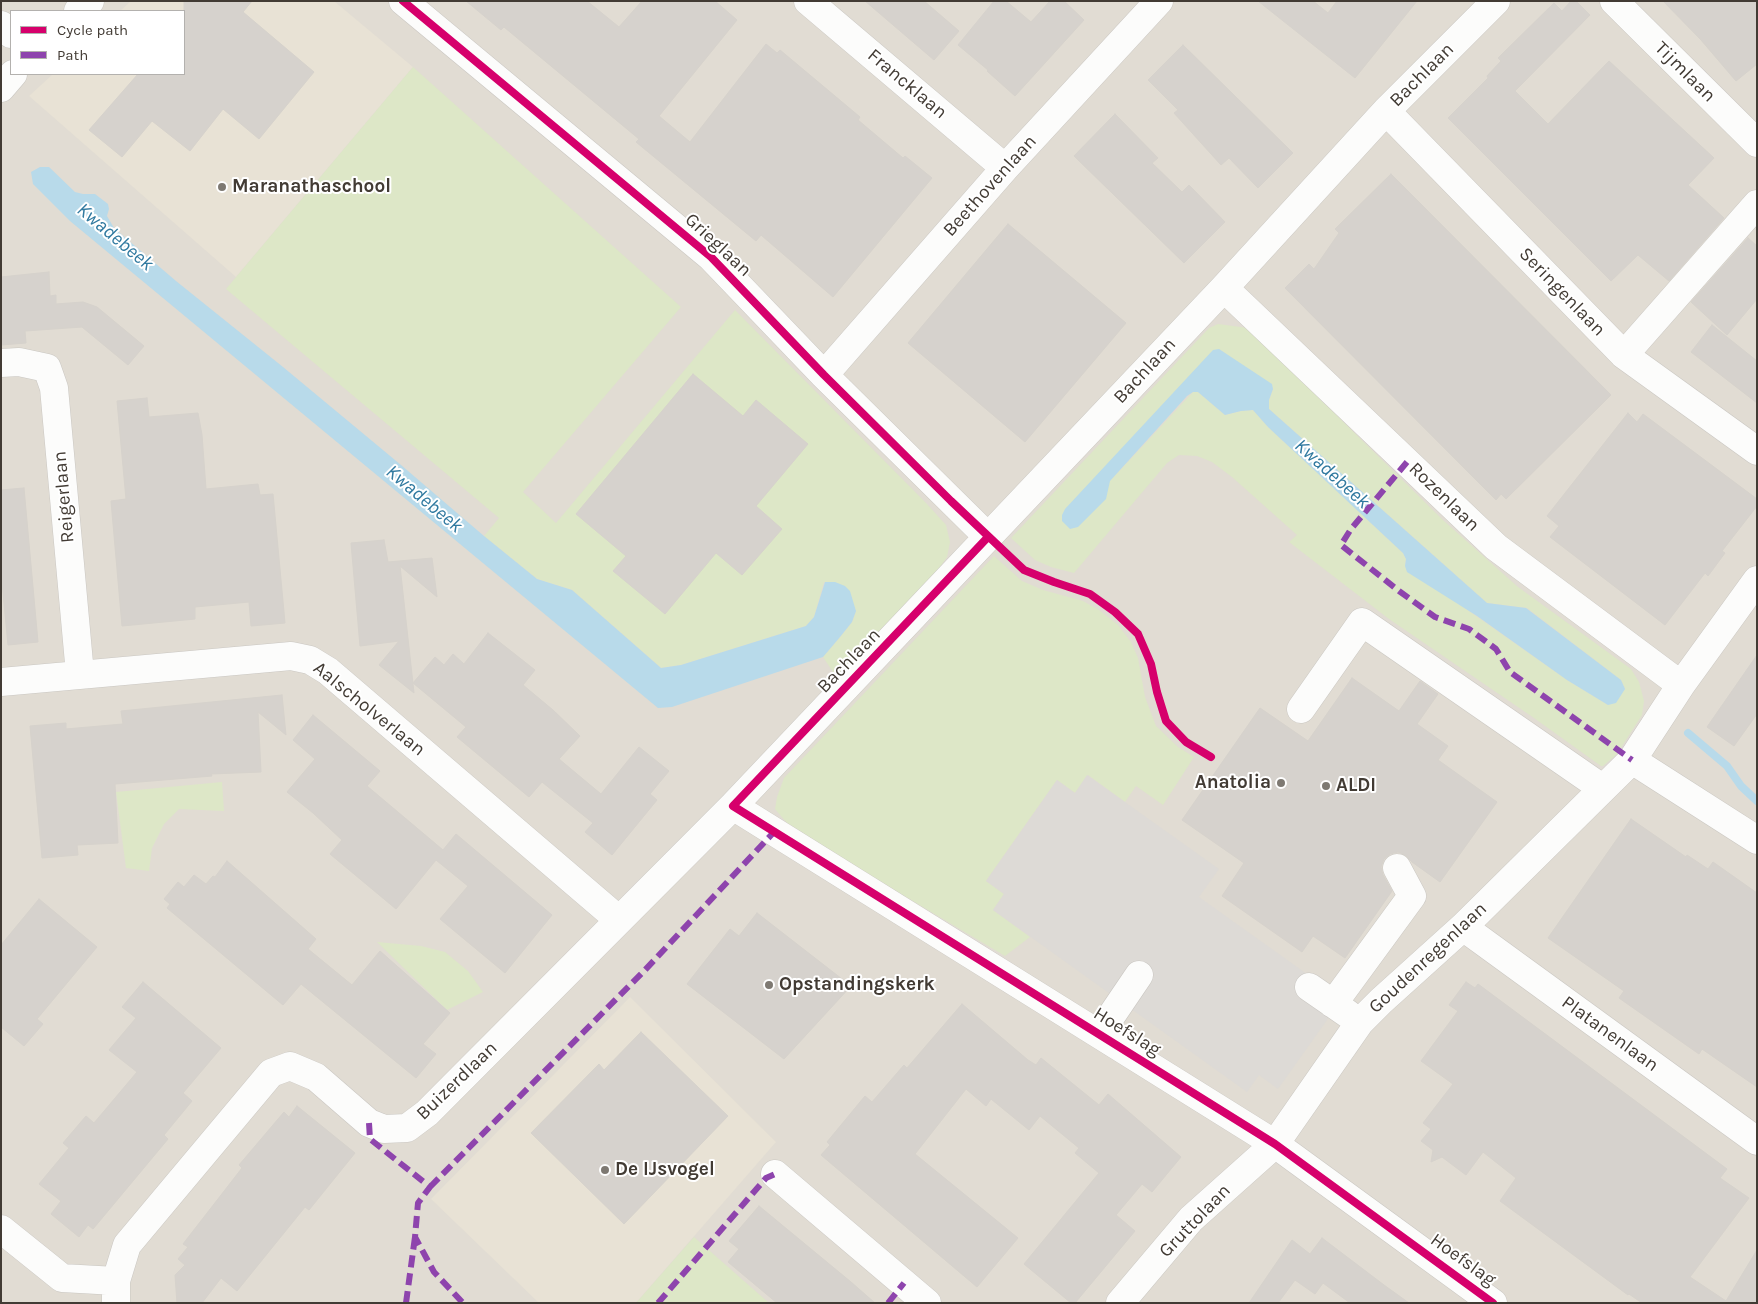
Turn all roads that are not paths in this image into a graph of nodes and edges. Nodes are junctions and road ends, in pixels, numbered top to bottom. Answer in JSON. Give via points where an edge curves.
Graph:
{"nodes":[{"id":1,"x":90,"y":1,"type":"edge"},
{"id":2,"x":403,"y":1,"type":"edge"},
{"id":3,"x":1159,"y":1,"type":"edge"},
{"id":4,"x":1496,"y":1,"type":"edge"},
{"id":5,"x":1614,"y":1,"type":"edge"},
{"id":6,"x":822,"y":5,"type":"edge"},
{"id":7,"x":79,"y":10,"type":"edge"},
{"id":8,"x":11,"y":75,"type":"edge"},
{"id":9,"x":1,"y":88,"type":"edge"},
{"id":10,"x":1386,"y":111,"type":"junction"},
{"id":11,"x":1757,"y":143,"type":"edge"},
{"id":12,"x":1005,"y":168,"type":"junction"},
{"id":13,"x":1757,"y":204,"type":"edge"},
{"id":14,"x":1224,"y":288,"type":"junction"},
{"id":15,"x":1624,"y":355,"type":"junction"},
{"id":16,"x":1,"y":363,"type":"edge"},
{"id":17,"x":824,"y":375,"type":"junction"},
{"id":18,"x":1757,"y":452,"type":"edge"},
{"id":19,"x":988,"y":537,"type":"junction"},
{"id":20,"x":1757,"y":580,"type":"edge"},
{"id":21,"x":80,"y":674,"type":"junction"},
{"id":22,"x":1,"y":682,"type":"edge"},
{"id":23,"x":1681,"y":685,"type":"junction"},
{"id":24,"x":1301,"y":709,"type":"dead end"},
{"id":25,"x":1632,"y":760,"type":"junction"},
{"id":26,"x":1602,"y":788,"type":"junction"},
{"id":27,"x":733,"y":806,"type":"junction"},
{"id":28,"x":1757,"y":840,"type":"edge"},
{"id":29,"x":1397,"y":868,"type":"dead end"},
{"id":30,"x":619,"y":920,"type":"junction"},
{"id":31,"x":1463,"y":926,"type":"junction"},
{"id":32,"x":1139,"y":976,"type":"dead end"},
{"id":33,"x":1309,"y":987,"type":"dead end"},
{"id":34,"x":1333,"y":1004,"type":"junction"},
{"id":35,"x":1360,"y":1022,"type":"junction"},
{"id":36,"x":1099,"y":1034,"type":"junction"},
{"id":37,"x":1757,"y":1141,"type":"edge"},
{"id":38,"x":1275,"y":1144,"type":"junction"},
{"id":39,"x":775,"y":1174,"type":"dead end"},
{"id":40,"x":1,"y":1229,"type":"edge"},
{"id":41,"x":116,"y":1292,"type":"edge"},
{"id":42,"x":927,"y":1303,"type":"edge"},
{"id":43,"x":1120,"y":1303,"type":"edge"},
{"id":44,"x":1493,"y":1303,"type":"edge"}],
"edges":[{"from":1,"to":7,"type":"street"},
{"from":2,"to":17,"type":"street","name":"Grieglaan","via":[[711,257]]},
{"from":3,"to":12,"type":"street","name":"Beethovenlaan"},
{"from":4,"to":10,"type":"street","name":"Bachlaan"},
{"from":5,"to":11,"type":"street","name":"Tijmlaan"},
{"from":6,"to":12,"type":"street","name":"Francklaan"},
{"from":8,"to":9,"type":"street"},
{"from":10,"to":14,"type":"street","name":"Bachlaan"},
{"from":10,"to":15,"type":"street","name":"Seringenlaan"},
{"from":12,"to":17,"type":"street","name":"Beethovenlaan"},
{"from":13,"to":15,"type":"street"},
{"from":14,"to":19,"type":"street","name":"Bachlaan"},
{"from":14,"to":23,"type":"street","name":"Rozenlaan","via":[[1496,546]]},
{"from":15,"to":18,"type":"street","name":"Seringenlaan"},
{"from":16,"to":21,"type":"street","name":"Reigerlaan","via":[[19,362],[47,368],[54,388]]},
{"from":17,"to":19,"type":"street","name":"Grieglaan"},
{"from":19,"to":27,"type":"street","name":"Bachlaan"},
{"from":20,"to":23,"type":"street","name":"Goudenregenlaan"},
{"from":21,"to":22,"type":"street","name":"Aalscholverlaan"},
{"from":21,"to":30,"type":"street","name":"Aalscholverlaan","via":[[291,656],[310,660],[328,671]]},
{"from":23,"to":25,"type":"street","name":"Goudenregenlaan"},
{"from":24,"to":26,"type":"street","via":[[1362,622]]},
{"from":25,"to":26,"type":"street","name":"Goudenregenlaan"},
{"from":25,"to":28,"type":"street"},
{"from":26,"to":31,"type":"street","name":"Goudenregenlaan"},
{"from":27,"to":30,"type":"street","name":"Buizerdlaan"},
{"from":27,"to":36,"type":"street","name":"Hoefslag"},
{"from":29,"to":34,"type":"street","via":[[1412,896]]},
{"from":30,"to":41,"type":"street","name":"Buizerdlaan","via":[[427,1113],[407,1128],[384,1129],[369,1122],[316,1077],[290,1066],[271,1074],[127,1245]]},
{"from":31,"to":35,"type":"street","name":"Goudenregenlaan"},
{"from":31,"to":37,"type":"street","name":"Platanenlaan"},
{"from":32,"to":36,"type":"street"},
{"from":33,"to":34,"type":"street"},
{"from":34,"to":35,"type":"street"},
{"from":35,"to":38,"type":"street","name":"Goudenregenlaan"},
{"from":36,"to":38,"type":"street","name":"Hoefslag"},
{"from":38,"to":43,"type":"street","name":"Gruttolaan","via":[[1191,1219]]},
{"from":38,"to":44,"type":"street","name":"Hoefslag"},
{"from":39,"to":42,"type":"street"},
{"from":40,"to":41,"type":"street","via":[[62,1278]]}]}
